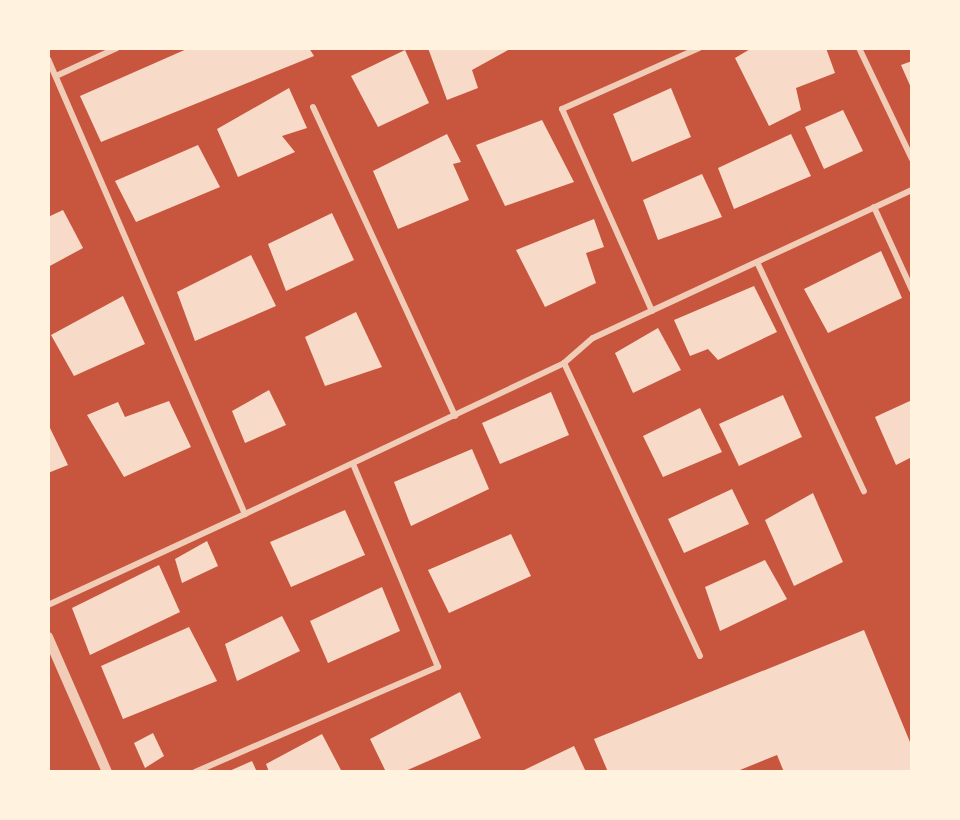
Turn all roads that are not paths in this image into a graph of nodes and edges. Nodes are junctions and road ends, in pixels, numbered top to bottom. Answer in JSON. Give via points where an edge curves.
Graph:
{"nodes":[{"id":1,"x":117,"y":48,"type":"edge"},
{"id":2,"x":699,"y":48,"type":"edge"},
{"id":3,"x":859,"y":48,"type":"edge"},
{"id":4,"x":48,"y":59,"type":"edge"},
{"id":5,"x":56,"y":76,"type":"junction"},
{"id":6,"x":313,"y":107,"type":"dead end"},
{"id":7,"x":912,"y":159,"type":"edge"},
{"id":8,"x":912,"y":190,"type":"edge"},
{"id":9,"x":874,"y":207,"type":"junction"},
{"id":10,"x":757,"y":262,"type":"junction"},
{"id":11,"x":912,"y":290,"type":"edge"},
{"id":12,"x":652,"y":311,"type":"junction"},
{"id":13,"x":564,"y":363,"type":"junction"},
{"id":14,"x":455,"y":416,"type":"junction"},
{"id":15,"x":353,"y":465,"type":"junction"},
{"id":16,"x":864,"y":491,"type":"dead end"},
{"id":17,"x":245,"y":514,"type":"junction"},
{"id":18,"x":48,"y":605,"type":"edge"},
{"id":19,"x":48,"y":637,"type":"edge"},
{"id":20,"x":699,"y":657,"type":"dead end"},
{"id":21,"x":107,"y":772,"type":"edge"},
{"id":22,"x":195,"y":772,"type":"edge"}],
"edges":[{"from":1,"to":5,"type":"street"},
{"from":2,"to":12,"type":"street","via":[[562,109]]},
{"from":3,"to":7,"type":"street"},
{"from":4,"to":5,"type":"street"},
{"from":5,"to":17,"type":"street"},
{"from":6,"to":14,"type":"street"},
{"from":8,"to":9,"type":"street"},
{"from":9,"to":10,"type":"street"},
{"from":9,"to":11,"type":"street"},
{"from":10,"to":12,"type":"street"},
{"from":10,"to":16,"type":"street"},
{"from":12,"to":13,"type":"street","via":[[593,338]]},
{"from":13,"to":14,"type":"street"},
{"from":13,"to":20,"type":"street"},
{"from":14,"to":15,"type":"street"},
{"from":15,"to":17,"type":"street"},
{"from":15,"to":22,"type":"street","via":[[438,667]]},
{"from":17,"to":18,"type":"street"},
{"from":19,"to":21,"type":"street"}]}
